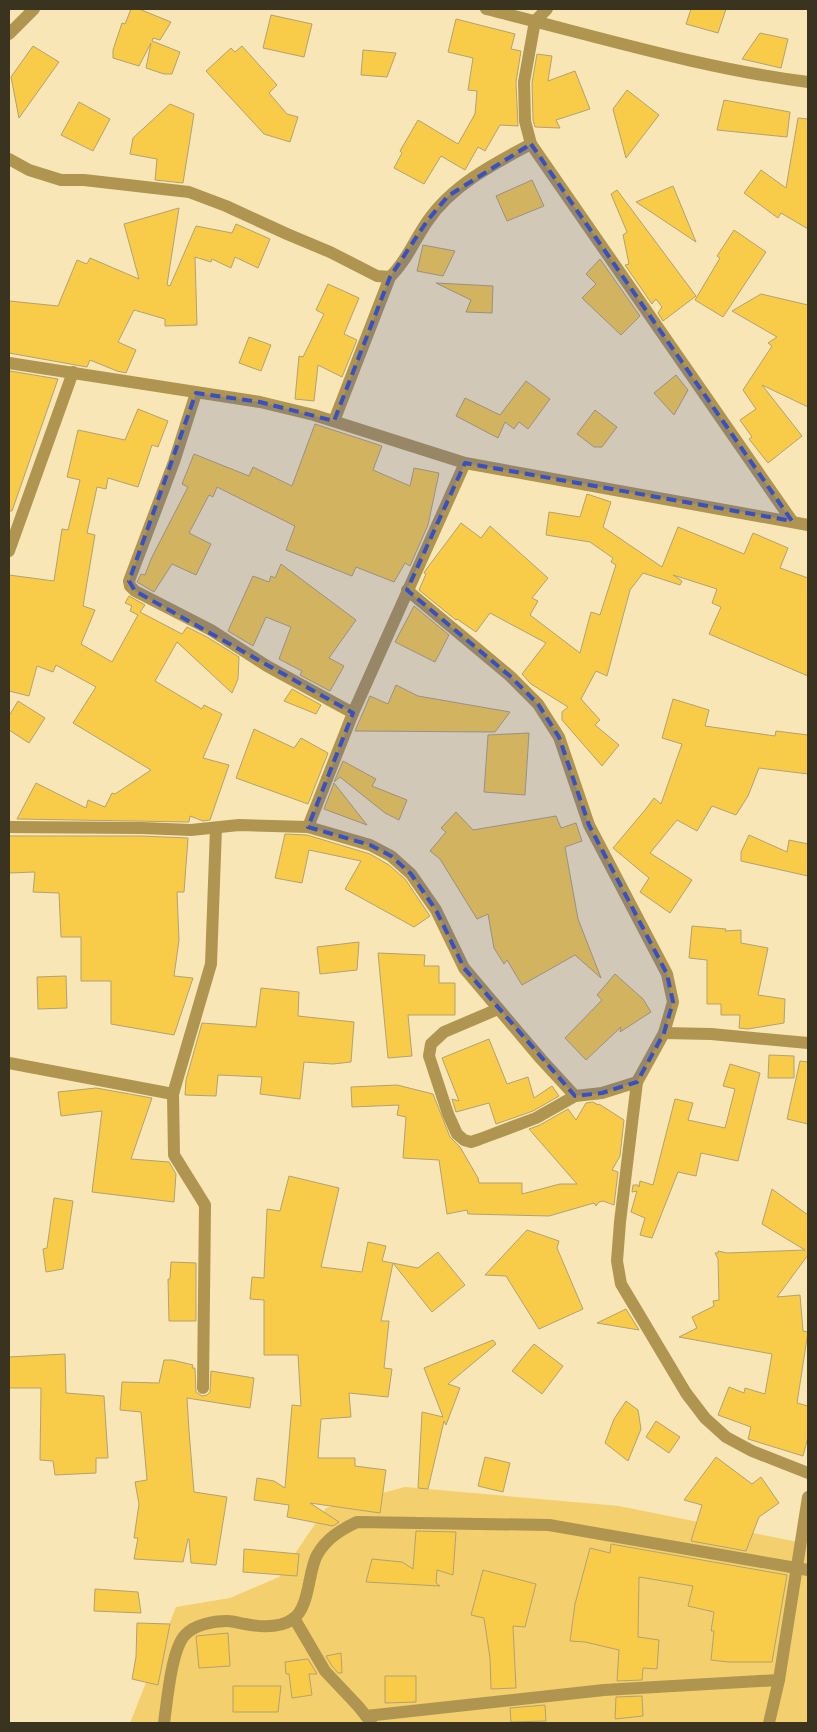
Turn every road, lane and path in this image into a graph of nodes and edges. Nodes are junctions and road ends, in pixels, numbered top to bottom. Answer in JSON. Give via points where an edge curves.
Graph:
{"nodes":[{"id":1,"x":34,"y":9,"type":"edge"},
{"id":2,"x":486,"y":9,"type":"edge"},
{"id":3,"x":547,"y":9,"type":"edge"},
{"id":4,"x":535,"y":21,"type":"junction"},
{"id":5,"x":9,"y":34,"type":"edge"},
{"id":6,"x":808,"y":82,"type":"edge"},
{"id":7,"x":531,"y":144,"type":"junction"},
{"id":8,"x":9,"y":159,"type":"edge"},
{"id":9,"x":390,"y":277,"type":"junction"},
{"id":10,"x":9,"y":363,"type":"edge"},
{"id":11,"x":73,"y":372,"type":"junction"},
{"id":12,"x":196,"y":392,"type":"junction"},
{"id":13,"x":334,"y":421,"type":"junction"},
{"id":14,"x":464,"y":463,"type":"junction"},
{"id":15,"x":792,"y":522,"type":"junction"},
{"id":16,"x":808,"y":526,"type":"edge"},
{"id":17,"x":9,"y":551,"type":"edge"},
{"id":18,"x":407,"y":590,"type":"junction"},
{"id":19,"x":353,"y":713,"type":"junction"},
{"id":20,"x":9,"y":827,"type":"edge"},
{"id":21,"x":216,"y":828,"type":"junction"},
{"id":22,"x":308,"y":828,"type":"junction"},
{"id":23,"x":498,"y":1009,"type":"junction"},
{"id":24,"x":664,"y":1033,"type":"junction"},
{"id":25,"x":808,"y":1043,"type":"edge"},
{"id":26,"x":9,"y":1063,"type":"edge"},
{"id":27,"x":637,"y":1082,"type":"junction"},
{"id":28,"x":173,"y":1094,"type":"junction"},
{"id":29,"x":575,"y":1096,"type":"junction"},
{"id":30,"x":203,"y":1388,"type":"dead end"},
{"id":31,"x":808,"y":1473,"type":"edge"},
{"id":32,"x":808,"y":1497,"type":"edge"},
{"id":33,"x":802,"y":1569,"type":"edge"},
{"id":34,"x":294,"y":1618,"type":"junction"},
{"id":35,"x":779,"y":1680,"type":"junction"},
{"id":36,"x":369,"y":1720,"type":"edge"},
{"id":37,"x":164,"y":1723,"type":"edge"},
{"id":38,"x":769,"y":1723,"type":"edge"}],
"edges":[{"from":1,"to":5,"type":"street"},
{"from":2,"to":4,"type":"street"},
{"from":3,"to":4,"type":"street"},
{"from":4,"to":6,"type":"street","via":[[662,54]]},
{"from":4,"to":7,"type":"street","via":[[524,82],[524,121]]},
{"from":7,"to":9,"type":"street","via":[[502,159],[448,196]]},
{"from":7,"to":15,"type":"street"},
{"from":8,"to":9,"type":"street","via":[[29,170],[61,180],[189,192],[330,252],[377,276]]},
{"from":9,"to":13,"type":"street"},
{"from":10,"to":11,"type":"street"},
{"from":11,"to":12,"type":"street"},
{"from":11,"to":17,"type":"street"},
{"from":12,"to":13,"type":"street","via":[[260,402]]},
{"from":12,"to":19,"type":"street","via":[[174,462],[129,581],[130,586]]},
{"from":13,"to":14,"type":"street"},
{"from":14,"to":15,"type":"street"},
{"from":14,"to":18,"type":"street"},
{"from":15,"to":16,"type":"street"},
{"from":18,"to":19,"type":"street"},
{"from":18,"to":24,"type":"street","via":[[510,676],[538,704],[559,737],[589,825],[667,974],[672,1002]]},
{"from":19,"to":22,"type":"street"},
{"from":20,"to":21,"type":"street"},
{"from":21,"to":22,"type":"street","via":[[239,825]]},
{"from":21,"to":28,"type":"street","via":[[211,964]]},
{"from":22,"to":23,"type":"street","via":[[370,845],[391,856],[411,874],[436,910],[464,968]]},
{"from":23,"to":29,"type":"street"},
{"from":23,"to":29,"type":"street","via":[[444,1032],[431,1044],[429,1056],[457,1134],[471,1142],[536,1118]]},
{"from":24,"to":25,"type":"street"},
{"from":24,"to":27,"type":"street"},
{"from":26,"to":28,"type":"street"},
{"from":27,"to":29,"type":"street","via":[[602,1093]]},
{"from":27,"to":31,"type":"street","via":[[620,1222],[617,1261],[621,1284],[686,1393],[705,1418],[726,1437]]},
{"from":28,"to":30,"type":"street","via":[[174,1155],[205,1205]]},
{"from":32,"to":33,"type":"street"},
{"from":33,"to":34,"type":"street","via":[[549,1525],[357,1522],[340,1530],[316,1557],[308,1590]]},
{"from":33,"to":35,"type":"street"},
{"from":34,"to":36,"type":"street","via":[[324,1671]]},
{"from":34,"to":37,"type":"street","via":[[275,1626],[226,1621],[197,1626],[184,1636],[176,1653]]},
{"from":35,"to":36,"type":"street","via":[[604,1690]]},
{"from":35,"to":38,"type":"street"}]}
